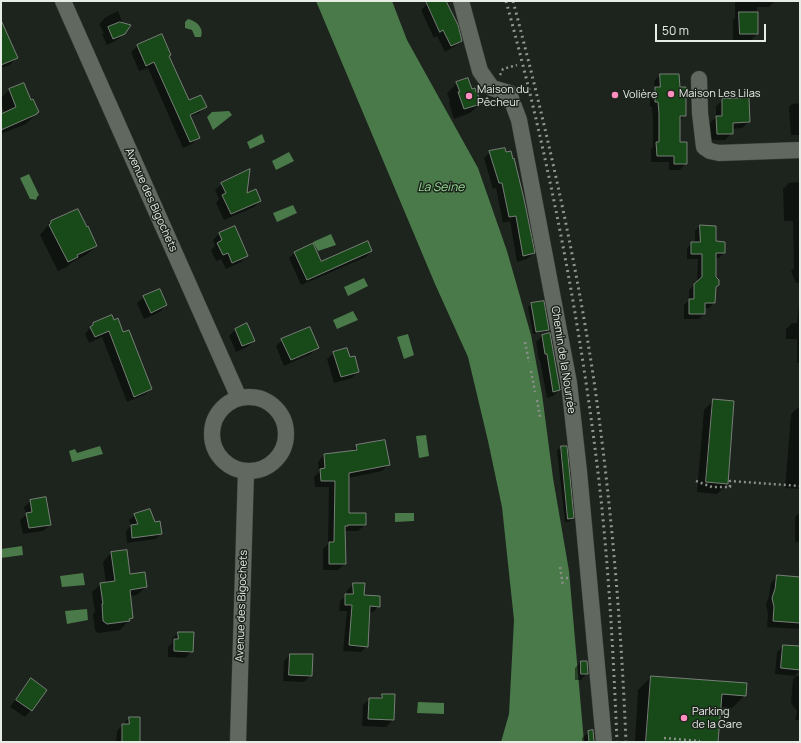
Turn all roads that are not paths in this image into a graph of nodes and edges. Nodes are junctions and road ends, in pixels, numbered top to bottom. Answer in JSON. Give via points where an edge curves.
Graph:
{"nodes":[{"id":1,"x":63,"y":1,"type":"edge"},
{"id":2,"x":461,"y":1,"type":"edge"},
{"id":3,"x":699,"y":79,"type":"dead end"},
{"id":4,"x":800,"y":150,"type":"edge"},
{"id":5,"x":239,"y":398,"type":"junction"},
{"id":6,"x":246,"y":471,"type":"junction"},
{"id":7,"x":238,"y":742,"type":"edge"},
{"id":8,"x":604,"y":742,"type":"edge"}],
"edges":[{"from":1,"to":5,"type":"street","name":"Avenue des Bigochets"},
{"from":2,"to":8,"type":"street","name":"Chemin de la Nourrée","via":[[480,71],[492,88],[509,93],[519,120],[535,199],[569,383]]},
{"from":3,"to":4,"type":"street","via":[[704,147],[719,153]]},
{"from":5,"to":6,"type":"street","via":[[219,413],[213,437],[216,450],[223,460],[234,468]]},
{"from":5,"to":6,"type":"street","via":[[257,398],[272,405],[280,414],[286,431],[284,448],[278,458],[269,466]]},
{"from":6,"to":7,"type":"street","name":"Avenue des Bigochets"}]}
